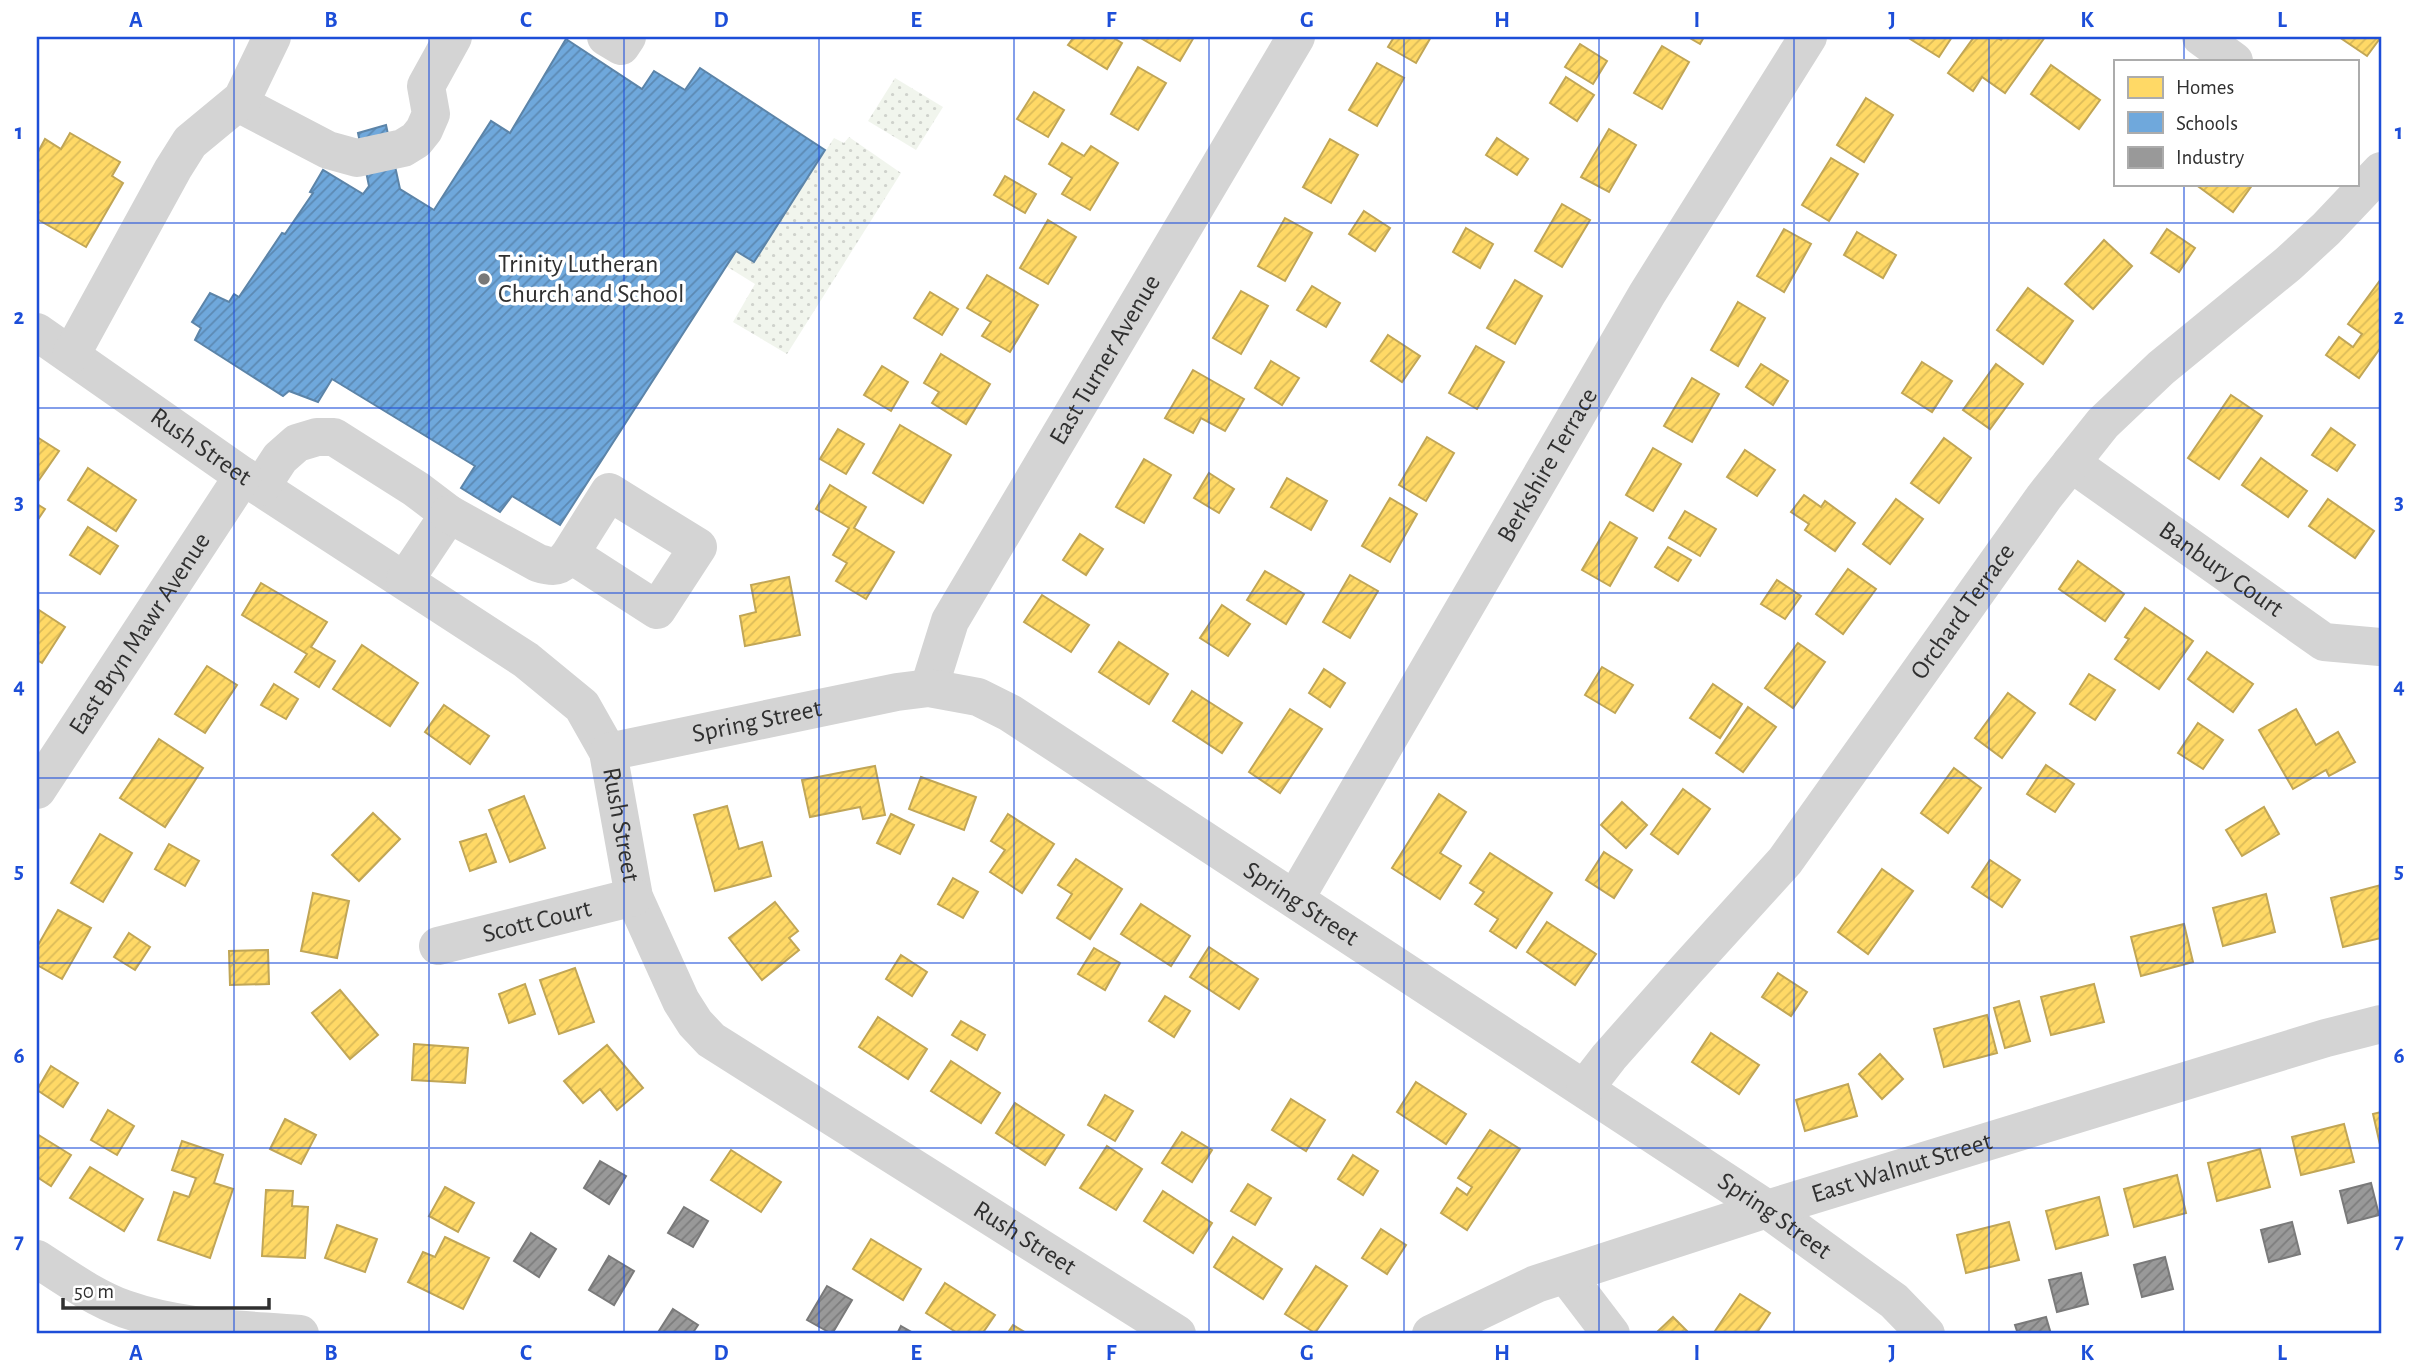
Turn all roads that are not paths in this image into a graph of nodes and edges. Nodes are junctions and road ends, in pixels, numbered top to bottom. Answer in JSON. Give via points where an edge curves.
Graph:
{"nodes":[{"id":1,"x":272,"y":37,"type":"edge"},
{"id":2,"x":453,"y":37,"type":"edge"},
{"id":3,"x":606,"y":37,"type":"edge"},
{"id":4,"x":627,"y":37,"type":"edge"},
{"id":5,"x":1296,"y":37,"type":"edge"},
{"id":6,"x":1808,"y":37,"type":"edge"},
{"id":7,"x":2200,"y":37,"type":"edge"},
{"id":8,"x":2233,"y":60,"type":"edge"},
{"id":9,"x":238,"y":103,"type":"junction"},
{"id":10,"x":2358,"y":152,"type":"edge"},
{"id":11,"x":2381,"y":170,"type":"edge"},
{"id":12,"x":37,"y":332,"type":"edge"},
{"id":13,"x":71,"y":355,"type":"junction"},
{"id":14,"x":2071,"y":463,"type":"junction"},
{"id":15,"x":252,"y":481,"type":"junction"},
{"id":16,"x":449,"y":513,"type":"junction"},
{"id":17,"x":570,"y":554,"type":"dead end"},
{"id":18,"x":405,"y":580,"type":"junction"},
{"id":19,"x":2381,"y":647,"type":"edge"},
{"id":20,"x":929,"y":688,"type":"junction"},
{"id":21,"x":608,"y":752,"type":"junction"},
{"id":22,"x":37,"y":790,"type":"edge"},
{"id":23,"x":634,"y":897,"type":"junction"},
{"id":24,"x":1295,"y":899,"type":"junction"},
{"id":25,"x":438,"y":946,"type":"dead end"},
{"id":26,"x":2381,"y":1024,"type":"edge"},
{"id":27,"x":1585,"y":1088,"type":"junction"},
{"id":28,"x":1767,"y":1209,"type":"junction"},
{"id":29,"x":37,"y":1259,"type":"edge"},
{"id":30,"x":1566,"y":1275,"type":"junction"},
{"id":31,"x":300,"y":1334,"type":"edge"},
{"id":32,"x":1177,"y":1334,"type":"edge"},
{"id":33,"x":1431,"y":1334,"type":"edge"},
{"id":34,"x":1611,"y":1334,"type":"edge"},
{"id":35,"x":1926,"y":1334,"type":"edge"}],
"edges":[{"from":1,"to":9,"type":"street"},
{"from":2,"to":9,"type":"street","via":[[426,86],[430,114],[424,130],[403,148],[357,158],[337,153]]},
{"from":3,"to":4,"type":"street","via":[[621,46]]},
{"from":5,"to":20,"type":"street","name":"East Turner Avenue","via":[[950,621]]},
{"from":6,"to":24,"type":"street","name":"Berkshire Terrace","via":[[1647,294]]},
{"from":7,"to":8,"type":"street"},
{"from":9,"to":13,"type":"street","via":[[190,142]]},
{"from":10,"to":11,"type":"street"},
{"from":11,"to":14,"type":"street","name":"Orchard Terrace","via":[[2288,264],[2143,384]]},
{"from":12,"to":13,"type":"street","name":"Rush Street"},
{"from":13,"to":15,"type":"street","name":"Rush Street"},
{"from":14,"to":19,"type":"street","name":"Banbury Court","via":[[2324,642]]},
{"from":14,"to":27,"type":"street","name":"Orchard Terrace","via":[[1785,862]]},
{"from":15,"to":16,"type":"street","name":"East Bryn Mawr Avenue","via":[[297,443],[334,437]]},
{"from":15,"to":18,"type":"street","name":"Rush Street"},
{"from":15,"to":22,"type":"street","name":"East Bryn Mawr Avenue"},
{"from":16,"to":17,"type":"street","name":"East Bryn Mawr Avenue","via":[[538,564],[562,565]]},
{"from":16,"to":18,"type":"street"},
{"from":18,"to":21,"type":"street","name":"Rush Street","via":[[552,679],[582,706]]},
{"from":20,"to":21,"type":"street","name":"Spring Street"},
{"from":20,"to":24,"type":"street","name":"Spring Street","via":[[978,697],[1010,713]]},
{"from":21,"to":23,"type":"street","name":"Rush Street"},
{"from":23,"to":25,"type":"street","name":"Scott Court"},
{"from":23,"to":32,"type":"street","name":"Rush Street","via":[[681,1001],[710,1040]]},
{"from":24,"to":27,"type":"street","name":"Spring Street"},
{"from":26,"to":28,"type":"street","name":"East Walnut Street"},
{"from":27,"to":28,"type":"street","name":"Spring Street"},
{"from":28,"to":30,"type":"street","name":"East Walnut Street"},
{"from":28,"to":35,"type":"street","name":"Spring Street","via":[[1894,1301]]},
{"from":29,"to":31,"type":"street","via":[[124,1308],[184,1325]]},
{"from":30,"to":33,"type":"street","name":"East Walnut Street","via":[[1536,1283]]},
{"from":30,"to":34,"type":"street"}]}
